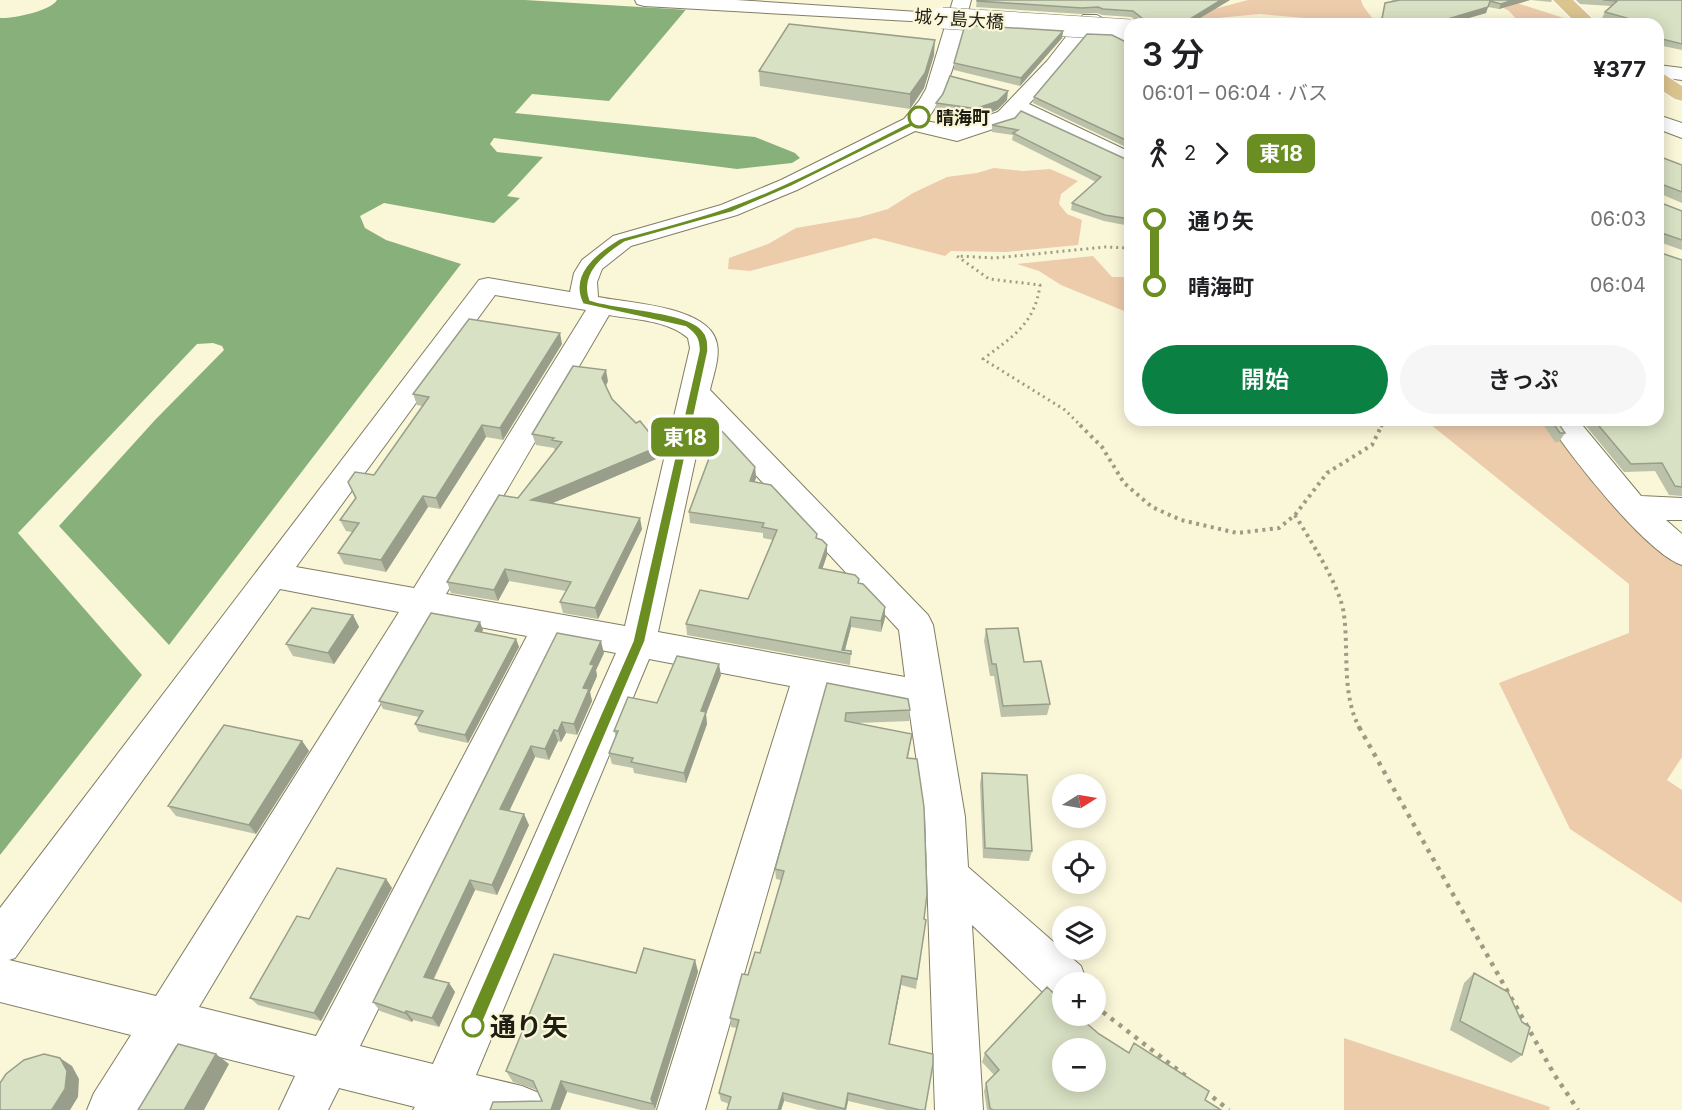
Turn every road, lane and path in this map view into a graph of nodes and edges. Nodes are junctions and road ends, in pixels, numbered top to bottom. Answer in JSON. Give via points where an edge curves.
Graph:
{"nodes":[{"id":1,"x":644,"y":0,"type":"edge"},
{"id":2,"x":962,"y":0,"type":"edge"},
{"id":3,"x":1562,"y":0,"type":"edge"},
{"id":4,"x":1582,"y":18,"type":"edge"},
{"id":5,"x":1124,"y":30,"type":"edge"},
{"id":6,"x":1124,"y":39,"type":"edge"},
{"id":7,"x":1667,"y":74,"type":"edge"},
{"id":8,"x":940,"y":75,"type":"junction"},
{"id":9,"x":962,"y":81,"type":"edge"},
{"id":10,"x":1682,"y":95,"type":"edge"},
{"id":11,"x":1016,"y":98,"type":"junction"},
{"id":12,"x":912,"y":124,"type":"junction"},
{"id":13,"x":1664,"y":124,"type":"edge"},
{"id":14,"x":1682,"y":131,"type":"edge"},
{"id":15,"x":1124,"y":158,"type":"edge"},
{"id":16,"x":1124,"y":248,"type":"edge"},
{"id":17,"x":594,"y":304,"type":"junction"},
{"id":18,"x":695,"y":392,"type":"junction"},
{"id":19,"x":1382,"y":426,"type":"edge"},
{"id":20,"x":1567,"y":426,"type":"edge"},
{"id":21,"x":1632,"y":507,"type":"junction"},
{"id":22,"x":1682,"y":509,"type":"edge"},
{"id":23,"x":1295,"y":515,"type":"junction"},
{"id":24,"x":1682,"y":553,"type":"edge"},
{"id":25,"x":272,"y":574,"type":"junction"},
{"id":26,"x":423,"y":603,"type":"junction"},
{"id":27,"x":549,"y":627,"type":"junction"},
{"id":28,"x":639,"y":641,"type":"junction"},
{"id":29,"x":812,"y":675,"type":"junction"},
{"id":30,"x":926,"y":696,"type":"junction"},
{"id":31,"x":947,"y":875,"type":"junction"},
{"id":32,"x":0,"y":944,"type":"edge"},
{"id":33,"x":1054,"y":972,"type":"edge"},
{"id":34,"x":0,"y":980,"type":"edge"},
{"id":35,"x":1106,"y":1015,"type":"edge"},
{"id":36,"x":165,"y":1021,"type":"junction"},
{"id":37,"x":327,"y":1061,"type":"junction"},
{"id":38,"x":1193,"y":1082,"type":"edge"},
{"id":39,"x":1202,"y":1089,"type":"edge"},
{"id":40,"x":441,"y":1100,"type":"edge"},
{"id":41,"x":111,"y":1110,"type":"edge"},
{"id":42,"x":303,"y":1110,"type":"edge"},
{"id":43,"x":522,"y":1110,"type":"edge"},
{"id":44,"x":681,"y":1110,"type":"edge"},
{"id":45,"x":959,"y":1110,"type":"edge"},
{"id":46,"x":1229,"y":1110,"type":"edge"},
{"id":47,"x":1578,"y":1110,"type":"edge"}],
"edges":[{"from":1,"to":5,"type":"street","name":"城ヶ島大橋","bridge":true},
{"from":2,"to":8,"type":"street"},
{"from":3,"to":4,"type":"main road"},
{"from":6,"to":11,"type":"street","via":[[1083,14]]},
{"from":7,"to":10,"type":"main road"},
{"from":8,"to":9,"type":"street"},
{"from":8,"to":12,"type":"street","via":[[929,103]]},
{"from":11,"to":12,"type":"street","via":[[1006,117],[957,134]]},
{"from":11,"to":15,"type":"street"},
{"from":12,"to":17,"type":"street","via":[[729,210],[622,241],[590,266],[582,282],[582,291]]},
{"from":13,"to":14,"type":"street"},
{"from":16,"to":23,"type":"path","via":[[994,258],[957,256],[989,279],[1040,285],[1039,303],[1025,326],[983,359],[1065,410],[1102,447],[1124,483],[1152,507],[1181,520],[1237,533],[1279,528]]},
{"from":17,"to":18,"type":"street","via":[[676,320],[698,331],[704,340],[704,351]]},
{"from":17,"to":25,"type":"street","via":[[488,286]]},
{"from":17,"to":26,"type":"street"},
{"from":18,"to":28,"type":"street"},
{"from":18,"to":30,"type":"street","via":[[916,625]]},
{"from":19,"to":23,"type":"path","via":[[1372,445],[1327,473]]},
{"from":20,"to":21,"type":"street"},
{"from":21,"to":22,"type":"street"},
{"from":21,"to":24,"type":"street"},
{"from":23,"to":47,"type":"path","via":[[1324,564],[1344,612],[1348,692],[1356,722]]},
{"from":25,"to":26,"type":"street"},
{"from":25,"to":32,"type":"street"},
{"from":26,"to":27,"type":"street"},
{"from":26,"to":36,"type":"street"},
{"from":27,"to":28,"type":"street"},
{"from":27,"to":37,"type":"street"},
{"from":28,"to":29,"type":"street"},
{"from":28,"to":40,"type":"street"},
{"from":29,"to":30,"type":"street"},
{"from":29,"to":44,"type":"street"},
{"from":30,"to":31,"type":"street","via":[[945,817]]},
{"from":31,"to":33,"type":"street"},
{"from":31,"to":45,"type":"street"},
{"from":34,"to":36,"type":"street"},
{"from":35,"to":38,"type":"path"},
{"from":36,"to":37,"type":"street"},
{"from":36,"to":41,"type":"street"},
{"from":37,"to":40,"type":"street"},
{"from":37,"to":42,"type":"street"},
{"from":39,"to":46,"type":"path"},
{"from":40,"to":43,"type":"street"}]}
